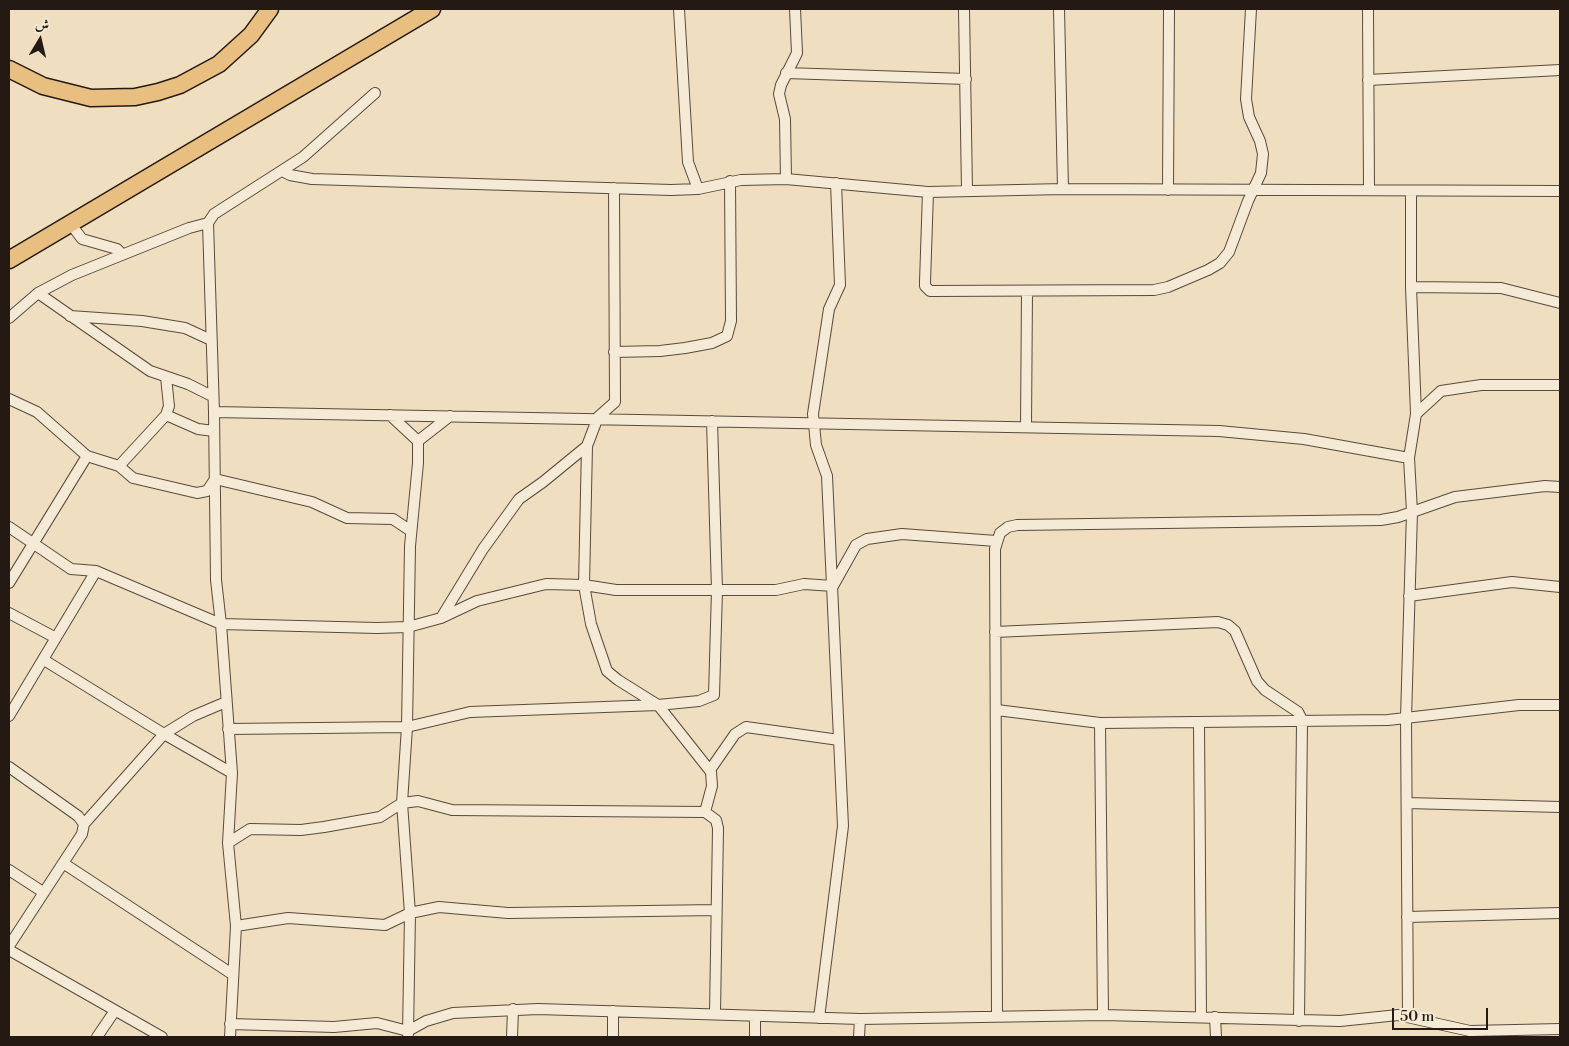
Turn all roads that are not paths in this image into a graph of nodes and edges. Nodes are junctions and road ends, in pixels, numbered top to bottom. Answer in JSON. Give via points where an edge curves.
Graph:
{"nodes":[{"id":1,"x":270,"y":9,"type":"edge"},
{"id":2,"x":432,"y":9,"type":"edge"},
{"id":3,"x":679,"y":9,"type":"edge"},
{"id":4,"x":795,"y":9,"type":"edge"},
{"id":5,"x":964,"y":9,"type":"edge"},
{"id":6,"x":1059,"y":9,"type":"edge"},
{"id":7,"x":1169,"y":9,"type":"edge"},
{"id":8,"x":1251,"y":9,"type":"edge"},
{"id":9,"x":1368,"y":9,"type":"edge"},
{"id":10,"x":9,"y":69,"type":"edge"},
{"id":11,"x":1560,"y":70,"type":"edge"},
{"id":12,"x":786,"y":74,"type":"junction"},
{"id":13,"x":966,"y":79,"type":"junction"},
{"id":14,"x":1368,"y":80,"type":"junction"},
{"id":15,"x":375,"y":93,"type":"dead end"},
{"id":16,"x":282,"y":171,"type":"junction"},
{"id":17,"x":786,"y":179,"type":"junction"},
{"id":18,"x":730,"y":181,"type":"junction"},
{"id":19,"x":836,"y":183,"type":"junction"},
{"id":20,"x":614,"y":188,"type":"junction"},
{"id":21,"x":698,"y":189,"type":"junction"},
{"id":22,"x":1063,"y":189,"type":"junction"},
{"id":23,"x":1168,"y":190,"type":"junction"},
{"id":24,"x":1369,"y":190,"type":"junction"},
{"id":25,"x":1412,"y":190,"type":"junction"},
{"id":26,"x":967,"y":191,"type":"junction"},
{"id":27,"x":1253,"y":191,"type":"junction"},
{"id":28,"x":1560,"y":191,"type":"edge"},
{"id":29,"x":928,"y":192,"type":"junction"},
{"id":30,"x":70,"y":222,"type":"junction"},
{"id":31,"x":208,"y":223,"type":"junction"},
{"id":32,"x":122,"y":254,"type":"junction"},
{"id":33,"x":9,"y":260,"type":"edge"},
{"id":34,"x":1411,"y":287,"type":"junction"},
{"id":35,"x":1027,"y":291,"type":"junction"},
{"id":36,"x":38,"y":293,"type":"junction"},
{"id":37,"x":1560,"y":303,"type":"edge"},
{"id":38,"x":69,"y":316,"type":"junction"},
{"id":39,"x":9,"y":318,"type":"edge"},
{"id":40,"x":211,"y":340,"type":"junction"},
{"id":41,"x":614,"y":352,"type":"junction"},
{"id":42,"x":166,"y":377,"type":"junction"},
{"id":43,"x":1560,"y":385,"type":"edge"},
{"id":44,"x":212,"y":396,"type":"junction"},
{"id":45,"x":9,"y":399,"type":"edge"},
{"id":46,"x":214,"y":412,"type":"junction"},
{"id":47,"x":1416,"y":414,"type":"junction"},
{"id":48,"x":166,"y":415,"type":"junction"},
{"id":49,"x":390,"y":415,"type":"junction"},
{"id":50,"x":450,"y":416,"type":"junction"},
{"id":51,"x":596,"y":421,"type":"junction"},
{"id":52,"x":712,"y":421,"type":"junction"},
{"id":53,"x":814,"y":423,"type":"junction"},
{"id":54,"x":1026,"y":427,"type":"junction"},
{"id":55,"x":214,"y":431,"type":"junction"},
{"id":56,"x":418,"y":441,"type":"junction"},
{"id":57,"x":587,"y":446,"type":"junction"},
{"id":58,"x":87,"y":456,"type":"junction"},
{"id":59,"x":1409,"y":458,"type":"junction"},
{"id":60,"x":118,"y":466,"type":"junction"},
{"id":61,"x":215,"y":478,"type":"junction"},
{"id":62,"x":1560,"y":487,"type":"edge"},
{"id":63,"x":1412,"y":512,"type":"junction"},
{"id":64,"x":9,"y":527,"type":"edge"},
{"id":65,"x":411,"y":531,"type":"junction"},
{"id":66,"x":996,"y":541,"type":"junction"},
{"id":67,"x":34,"y":545,"type":"junction"},
{"id":68,"x":96,"y":571,"type":"junction"},
{"id":69,"x":9,"y":583,"type":"edge"},
{"id":70,"x":584,"y":585,"type":"junction"},
{"id":71,"x":833,"y":586,"type":"junction"},
{"id":72,"x":1560,"y":587,"type":"edge"},
{"id":73,"x":716,"y":590,"type":"junction"},
{"id":74,"x":1409,"y":596,"type":"junction"},
{"id":75,"x":9,"y":613,"type":"edge"},
{"id":76,"x":441,"y":618,"type":"junction"},
{"id":77,"x":221,"y":624,"type":"junction"},
{"id":78,"x":408,"y":627,"type":"junction"},
{"id":79,"x":995,"y":632,"type":"junction"},
{"id":80,"x":56,"y":638,"type":"junction"},
{"id":81,"x":44,"y":660,"type":"junction"},
{"id":82,"x":226,"y":702,"type":"junction"},
{"id":83,"x":658,"y":705,"type":"junction"},
{"id":84,"x":1560,"y":705,"type":"edge"},
{"id":85,"x":997,"y":710,"type":"junction"},
{"id":86,"x":9,"y":716,"type":"edge"},
{"id":87,"x":1406,"y":718,"type":"junction"},
{"id":88,"x":1302,"y":720,"type":"junction"},
{"id":89,"x":1199,"y":722,"type":"junction"},
{"id":90,"x":1100,"y":723,"type":"junction"},
{"id":91,"x":407,"y":727,"type":"junction"},
{"id":92,"x":228,"y":728,"type":"junction"},
{"id":93,"x":164,"y":734,"type":"junction"},
{"id":94,"x":839,"y":740,"type":"junction"},
{"id":95,"x":9,"y":768,"type":"edge"},
{"id":96,"x":710,"y":770,"type":"junction"},
{"id":97,"x":232,"y":773,"type":"junction"},
{"id":98,"x":402,"y":803,"type":"junction"},
{"id":99,"x":1406,"y":803,"type":"junction"},
{"id":100,"x":1560,"y":807,"type":"edge"},
{"id":101,"x":705,"y":812,"type":"junction"},
{"id":102,"x":84,"y":824,"type":"junction"},
{"id":103,"x":228,"y":843,"type":"junction"},
{"id":104,"x":63,"y":863,"type":"junction"},
{"id":105,"x":9,"y":870,"type":"edge"},
{"id":106,"x":43,"y":892,"type":"junction"},
{"id":107,"x":716,"y":910,"type":"junction"},
{"id":108,"x":410,"y":913,"type":"junction"},
{"id":109,"x":1560,"y":913,"type":"edge"},
{"id":110,"x":1407,"y":917,"type":"junction"},
{"id":111,"x":236,"y":926,"type":"junction"},
{"id":112,"x":9,"y":946,"type":"edge"},
{"id":113,"x":9,"y":950,"type":"edge"},
{"id":114,"x":232,"y":974,"type":"junction"},
{"id":115,"x":513,"y":1009,"type":"junction"},
{"id":116,"x":613,"y":1011,"type":"junction"},
{"id":117,"x":114,"y":1012,"type":"junction"},
{"id":118,"x":715,"y":1014,"type":"junction"},
{"id":119,"x":1103,"y":1015,"type":"junction"},
{"id":120,"x":997,"y":1016,"type":"junction"},
{"id":121,"x":755,"y":1017,"type":"junction"},
{"id":122,"x":1201,"y":1017,"type":"junction"},
{"id":123,"x":1215,"y":1017,"type":"junction"},
{"id":124,"x":1408,"y":1017,"type":"junction"},
{"id":125,"x":819,"y":1018,"type":"junction"},
{"id":126,"x":860,"y":1019,"type":"junction"},
{"id":127,"x":1299,"y":1021,"type":"junction"},
{"id":128,"x":230,"y":1024,"type":"junction"},
{"id":129,"x":1560,"y":1029,"type":"edge"},
{"id":130,"x":1452,"y":1033,"type":"edge"},
{"id":131,"x":1549,"y":1033,"type":"edge"},
{"id":132,"x":408,"y":1034,"type":"edge"},
{"id":133,"x":97,"y":1037,"type":"edge"},
{"id":134,"x":162,"y":1037,"type":"edge"},
{"id":135,"x":230,"y":1037,"type":"edge"},
{"id":136,"x":512,"y":1037,"type":"edge"},
{"id":137,"x":613,"y":1037,"type":"edge"},
{"id":138,"x":755,"y":1037,"type":"edge"},
{"id":139,"x":859,"y":1037,"type":"edge"},
{"id":140,"x":1216,"y":1037,"type":"edge"}],
"edges":[{"from":1,"to":10,"type":"highway","via":[[251,35],[219,64],[180,85],[158,92],[134,97],[91,98],[43,86]]},
{"from":2,"to":30,"type":"highway"},
{"from":3,"to":21,"type":"street","via":[[688,162]]},
{"from":4,"to":12,"type":"street","via":[[797,53]]},
{"from":5,"to":13,"type":"street"},
{"from":6,"to":22,"type":"street"},
{"from":7,"to":23,"type":"street"},
{"from":8,"to":27,"type":"street","via":[[1246,99],[1263,154],[1261,173]]},
{"from":9,"to":14,"type":"street"},
{"from":11,"to":14,"type":"street"},
{"from":12,"to":13,"type":"street"},
{"from":12,"to":17,"type":"street","via":[[779,94],[785,120]]},
{"from":13,"to":26,"type":"street"},
{"from":14,"to":24,"type":"street"},
{"from":15,"to":16,"type":"street","via":[[312,150]]},
{"from":16,"to":20,"type":"street","via":[[312,178]]},
{"from":16,"to":31,"type":"street","via":[[214,214]]},
{"from":17,"to":18,"type":"street"},
{"from":17,"to":19,"type":"street"},
{"from":18,"to":21,"type":"street"},
{"from":18,"to":41,"type":"street","via":[[731,321],[727,336],[712,343],[660,352]]},
{"from":19,"to":29,"type":"street"},
{"from":19,"to":53,"type":"street","via":[[841,276],[839,290],[829,309]]},
{"from":20,"to":21,"type":"street"},
{"from":20,"to":41,"type":"street"},
{"from":22,"to":23,"type":"street"},
{"from":22,"to":26,"type":"street"},
{"from":23,"to":27,"type":"street"},
{"from":24,"to":25,"type":"street"},
{"from":24,"to":27,"type":"street"},
{"from":25,"to":28,"type":"street"},
{"from":25,"to":34,"type":"street"},
{"from":26,"to":29,"type":"street"},
{"from":27,"to":35,"type":"street","via":[[1229,252],[1208,270],[1154,290]]},
{"from":29,"to":35,"type":"street","via":[[924,282],[927,290]]},
{"from":30,"to":32,"type":"street","via":[[82,239],[117,249]]},
{"from":30,"to":33,"type":"highway"},
{"from":31,"to":32,"type":"street"},
{"from":31,"to":40,"type":"street"},
{"from":32,"to":36,"type":"street"},
{"from":34,"to":37,"type":"street","via":[[1500,288]]},
{"from":34,"to":47,"type":"street"},
{"from":35,"to":54,"type":"street"},
{"from":36,"to":38,"type":"street"},
{"from":36,"to":39,"type":"street"},
{"from":38,"to":40,"type":"street","via":[[142,321],[185,328]]},
{"from":38,"to":42,"type":"street","via":[[150,372]]},
{"from":40,"to":44,"type":"street"},
{"from":41,"to":51,"type":"street","via":[[615,402]]},
{"from":42,"to":44,"type":"street"},
{"from":42,"to":48,"type":"street","via":[[169,406]]},
{"from":43,"to":47,"type":"street","via":[[1481,385],[1441,391]]},
{"from":44,"to":46,"type":"street"},
{"from":45,"to":58,"type":"street","via":[[37,412]]},
{"from":46,"to":49,"type":"street"},
{"from":46,"to":55,"type":"street"},
{"from":47,"to":59,"type":"street"},
{"from":48,"to":55,"type":"street","via":[[198,429]]},
{"from":48,"to":60,"type":"street"},
{"from":49,"to":50,"type":"street"},
{"from":49,"to":56,"type":"street"},
{"from":50,"to":51,"type":"street"},
{"from":50,"to":56,"type":"street"},
{"from":51,"to":52,"type":"street"},
{"from":51,"to":57,"type":"street"},
{"from":52,"to":53,"type":"street"},
{"from":52,"to":73,"type":"street"},
{"from":53,"to":54,"type":"street"},
{"from":53,"to":71,"type":"street","via":[[816,445],[827,476]]},
{"from":54,"to":59,"type":"street","via":[[1258,433]]},
{"from":55,"to":61,"type":"street"},
{"from":56,"to":65,"type":"street"},
{"from":57,"to":70,"type":"street"},
{"from":57,"to":76,"type":"street","via":[[519,499]]},
{"from":58,"to":60,"type":"street"},
{"from":58,"to":67,"type":"street"},
{"from":59,"to":63,"type":"street"},
{"from":60,"to":61,"type":"street","via":[[133,478],[197,493],[207,491]]},
{"from":61,"to":65,"type":"street","via":[[312,502],[347,518],[393,519]]},
{"from":61,"to":77,"type":"street","via":[[216,580]]},
{"from":62,"to":63,"type":"street","via":[[1455,497]]},
{"from":63,"to":66,"type":"street","via":[[1381,520],[1018,526],[1008,527]]},
{"from":63,"to":74,"type":"street"},
{"from":64,"to":67,"type":"street"},
{"from":65,"to":78,"type":"street"},
{"from":66,"to":71,"type":"street","via":[[902,534],[866,539],[856,545]]},
{"from":66,"to":79,"type":"street"},
{"from":67,"to":68,"type":"street","via":[[72,569]]},
{"from":67,"to":69,"type":"street"},
{"from":68,"to":77,"type":"street"},
{"from":68,"to":80,"type":"street"},
{"from":70,"to":73,"type":"street","via":[[616,590]]},
{"from":70,"to":76,"type":"street","via":[[537,586],[477,601]]},
{"from":70,"to":83,"type":"street","via":[[591,624],[607,670]]},
{"from":71,"to":73,"type":"street","via":[[804,584],[776,590]]},
{"from":71,"to":94,"type":"street"},
{"from":72,"to":74,"type":"street","via":[[1512,582]]},
{"from":73,"to":83,"type":"street","via":[[714,695],[699,701]]},
{"from":74,"to":87,"type":"street"},
{"from":75,"to":80,"type":"street"},
{"from":76,"to":78,"type":"street"},
{"from":77,"to":78,"type":"street"},
{"from":77,"to":82,"type":"street"},
{"from":78,"to":91,"type":"street"},
{"from":79,"to":85,"type":"street"},
{"from":79,"to":88,"type":"street","via":[[1207,621],[1223,623],[1235,631],[1257,680],[1265,690],[1298,712]]},
{"from":80,"to":81,"type":"street"},
{"from":81,"to":86,"type":"street"},
{"from":81,"to":93,"type":"street"},
{"from":82,"to":92,"type":"street"},
{"from":82,"to":93,"type":"street","via":[[193,716]]},
{"from":83,"to":91,"type":"street","via":[[470,712]]},
{"from":83,"to":96,"type":"street"},
{"from":84,"to":87,"type":"street","via":[[1510,706]]},
{"from":85,"to":90,"type":"street"},
{"from":85,"to":120,"type":"street"},
{"from":87,"to":88,"type":"street"},
{"from":87,"to":99,"type":"street"},
{"from":88,"to":89,"type":"street"},
{"from":88,"to":127,"type":"street"},
{"from":89,"to":90,"type":"street"},
{"from":89,"to":122,"type":"street"},
{"from":90,"to":119,"type":"street"},
{"from":91,"to":92,"type":"street"},
{"from":91,"to":98,"type":"street"},
{"from":92,"to":97,"type":"street"},
{"from":93,"to":97,"type":"street"},
{"from":93,"to":102,"type":"street"},
{"from":94,"to":96,"type":"street","via":[[746,727],[735,734]]},
{"from":94,"to":125,"type":"street","via":[[843,826]]},
{"from":95,"to":102,"type":"street","via":[[78,816]]},
{"from":96,"to":101,"type":"street","via":[[712,786]]},
{"from":97,"to":103,"type":"street"},
{"from":98,"to":101,"type":"street","via":[[418,801],[452,810]]},
{"from":98,"to":103,"type":"street","via":[[380,817],[311,829],[250,829]]},
{"from":98,"to":108,"type":"street"},
{"from":99,"to":100,"type":"street"},
{"from":99,"to":110,"type":"street"},
{"from":101,"to":107,"type":"street","via":[[716,820],[718,828]]},
{"from":102,"to":104,"type":"street","via":[[82,834]]},
{"from":103,"to":111,"type":"street"},
{"from":104,"to":106,"type":"street"},
{"from":104,"to":114,"type":"street"},
{"from":105,"to":106,"type":"street"},
{"from":106,"to":112,"type":"street"},
{"from":107,"to":108,"type":"street","via":[[508,914],[439,907]]},
{"from":107,"to":118,"type":"street"},
{"from":108,"to":111,"type":"street","via":[[385,924],[288,918]]},
{"from":108,"to":132,"type":"street"},
{"from":109,"to":110,"type":"street"},
{"from":110,"to":124,"type":"street"},
{"from":111,"to":114,"type":"street"},
{"from":113,"to":117,"type":"street"},
{"from":114,"to":128,"type":"street"},
{"from":115,"to":116,"type":"street"},
{"from":115,"to":132,"type":"street","via":[[453,1013],[426,1020]]},
{"from":115,"to":136,"type":"street"},
{"from":116,"to":118,"type":"street"},
{"from":116,"to":137,"type":"street"},
{"from":117,"to":133,"type":"street"},
{"from":117,"to":134,"type":"street"},
{"from":118,"to":121,"type":"street"},
{"from":119,"to":120,"type":"street"},
{"from":119,"to":122,"type":"street"},
{"from":120,"to":126,"type":"street"},
{"from":121,"to":125,"type":"street"},
{"from":121,"to":138,"type":"street"},
{"from":122,"to":123,"type":"street"},
{"from":123,"to":127,"type":"street"},
{"from":123,"to":140,"type":"street"},
{"from":124,"to":127,"type":"street","via":[[1385,1015],[1340,1021]]},
{"from":124,"to":130,"type":"street"},
{"from":125,"to":126,"type":"street"},
{"from":126,"to":139,"type":"street"},
{"from":128,"to":132,"type":"street","via":[[334,1027],[377,1023]]},
{"from":128,"to":135,"type":"street"},
{"from":129,"to":131,"type":"street"},
{"from":130,"to":131,"type":"street"}]}
